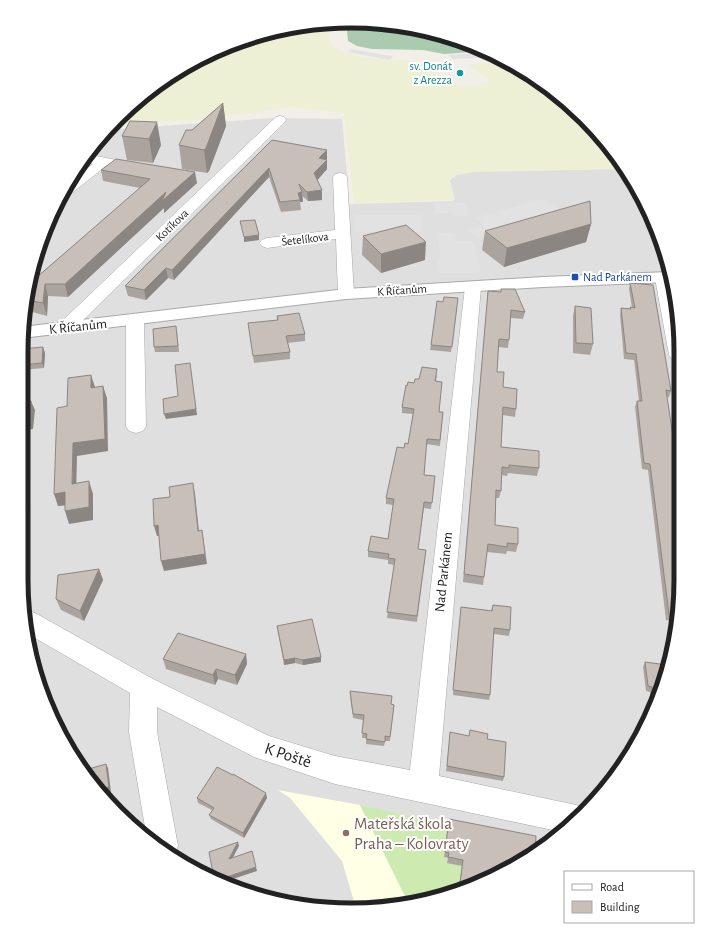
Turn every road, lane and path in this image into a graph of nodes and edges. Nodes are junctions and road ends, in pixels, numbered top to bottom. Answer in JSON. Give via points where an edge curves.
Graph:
{"nodes":[{"id":1,"x":280,"y":120,"type":"dead end"},
{"id":2,"x":91,"y":160,"type":"edge"},
{"id":3,"x":102,"y":162,"type":"junction"},
{"id":4,"x":148,"y":170,"type":"edge"},
{"id":5,"x":340,"y":177,"type":"dead end"},
{"id":6,"x":202,"y":179,"type":"dead end"},
{"id":7,"x":217,"y":182,"type":"junction"},
{"id":8,"x":75,"y":183,"type":"edge"},
{"id":9,"x":342,"y":234,"type":"junction"},
{"id":10,"x":267,"y":243,"type":"dead end"},
{"id":11,"x":666,"y":277,"type":"edge"},
{"id":12,"x":667,"y":284,"type":"edge"},
{"id":13,"x":473,"y":287,"type":"junction"},
{"id":14,"x":346,"y":294,"type":"junction"},
{"id":15,"x":671,"y":310,"type":"edge"},
{"id":16,"x":135,"y":321,"type":"junction"},
{"id":17,"x":64,"y":329,"type":"junction"},
{"id":18,"x":29,"y":332,"type":"edge"},
{"id":19,"x":136,"y":426,"type":"dead end"},
{"id":20,"x":31,"y":623,"type":"edge"},
{"id":21,"x":144,"y":687,"type":"junction"},
{"id":22,"x":423,"y":787,"type":"junction"},
{"id":23,"x":569,"y":818,"type":"edge"},
{"id":24,"x":162,"y":842,"type":"edge"}],
"edges":[{"from":1,"to":7,"type":"street","name":"Kotíkova"},
{"from":2,"to":3,"type":"street"},
{"from":3,"to":4,"type":"street"},
{"from":3,"to":8,"type":"street"},
{"from":5,"to":9,"type":"street","name":"Šetelíkova"},
{"from":6,"to":7,"type":"street"},
{"from":7,"to":17,"type":"street","name":"Kotíkova"},
{"from":9,"to":10,"type":"street","name":"Šetelíkova"},
{"from":9,"to":14,"type":"street","name":"Šetelíkova"},
{"from":11,"to":13,"type":"street","name":"K Říčanům"},
{"from":12,"to":15,"type":"street"},
{"from":13,"to":14,"type":"street","name":"K Říčanům"},
{"from":13,"to":22,"type":"street","name":"Nad Parkánem"},
{"from":14,"to":16,"type":"street","name":"K Říčanům"},
{"from":16,"to":17,"type":"street","name":"K Říčanům"},
{"from":16,"to":19,"type":"street"},
{"from":17,"to":18,"type":"street","name":"K Říčanům"},
{"from":20,"to":21,"type":"street","name":"K Poště"},
{"from":21,"to":22,"type":"street","name":"K Poště","via":[[264,748],[335,770]]},
{"from":21,"to":24,"type":"street","via":[[143,732]]},
{"from":22,"to":23,"type":"street","name":"K Poště"}]}
